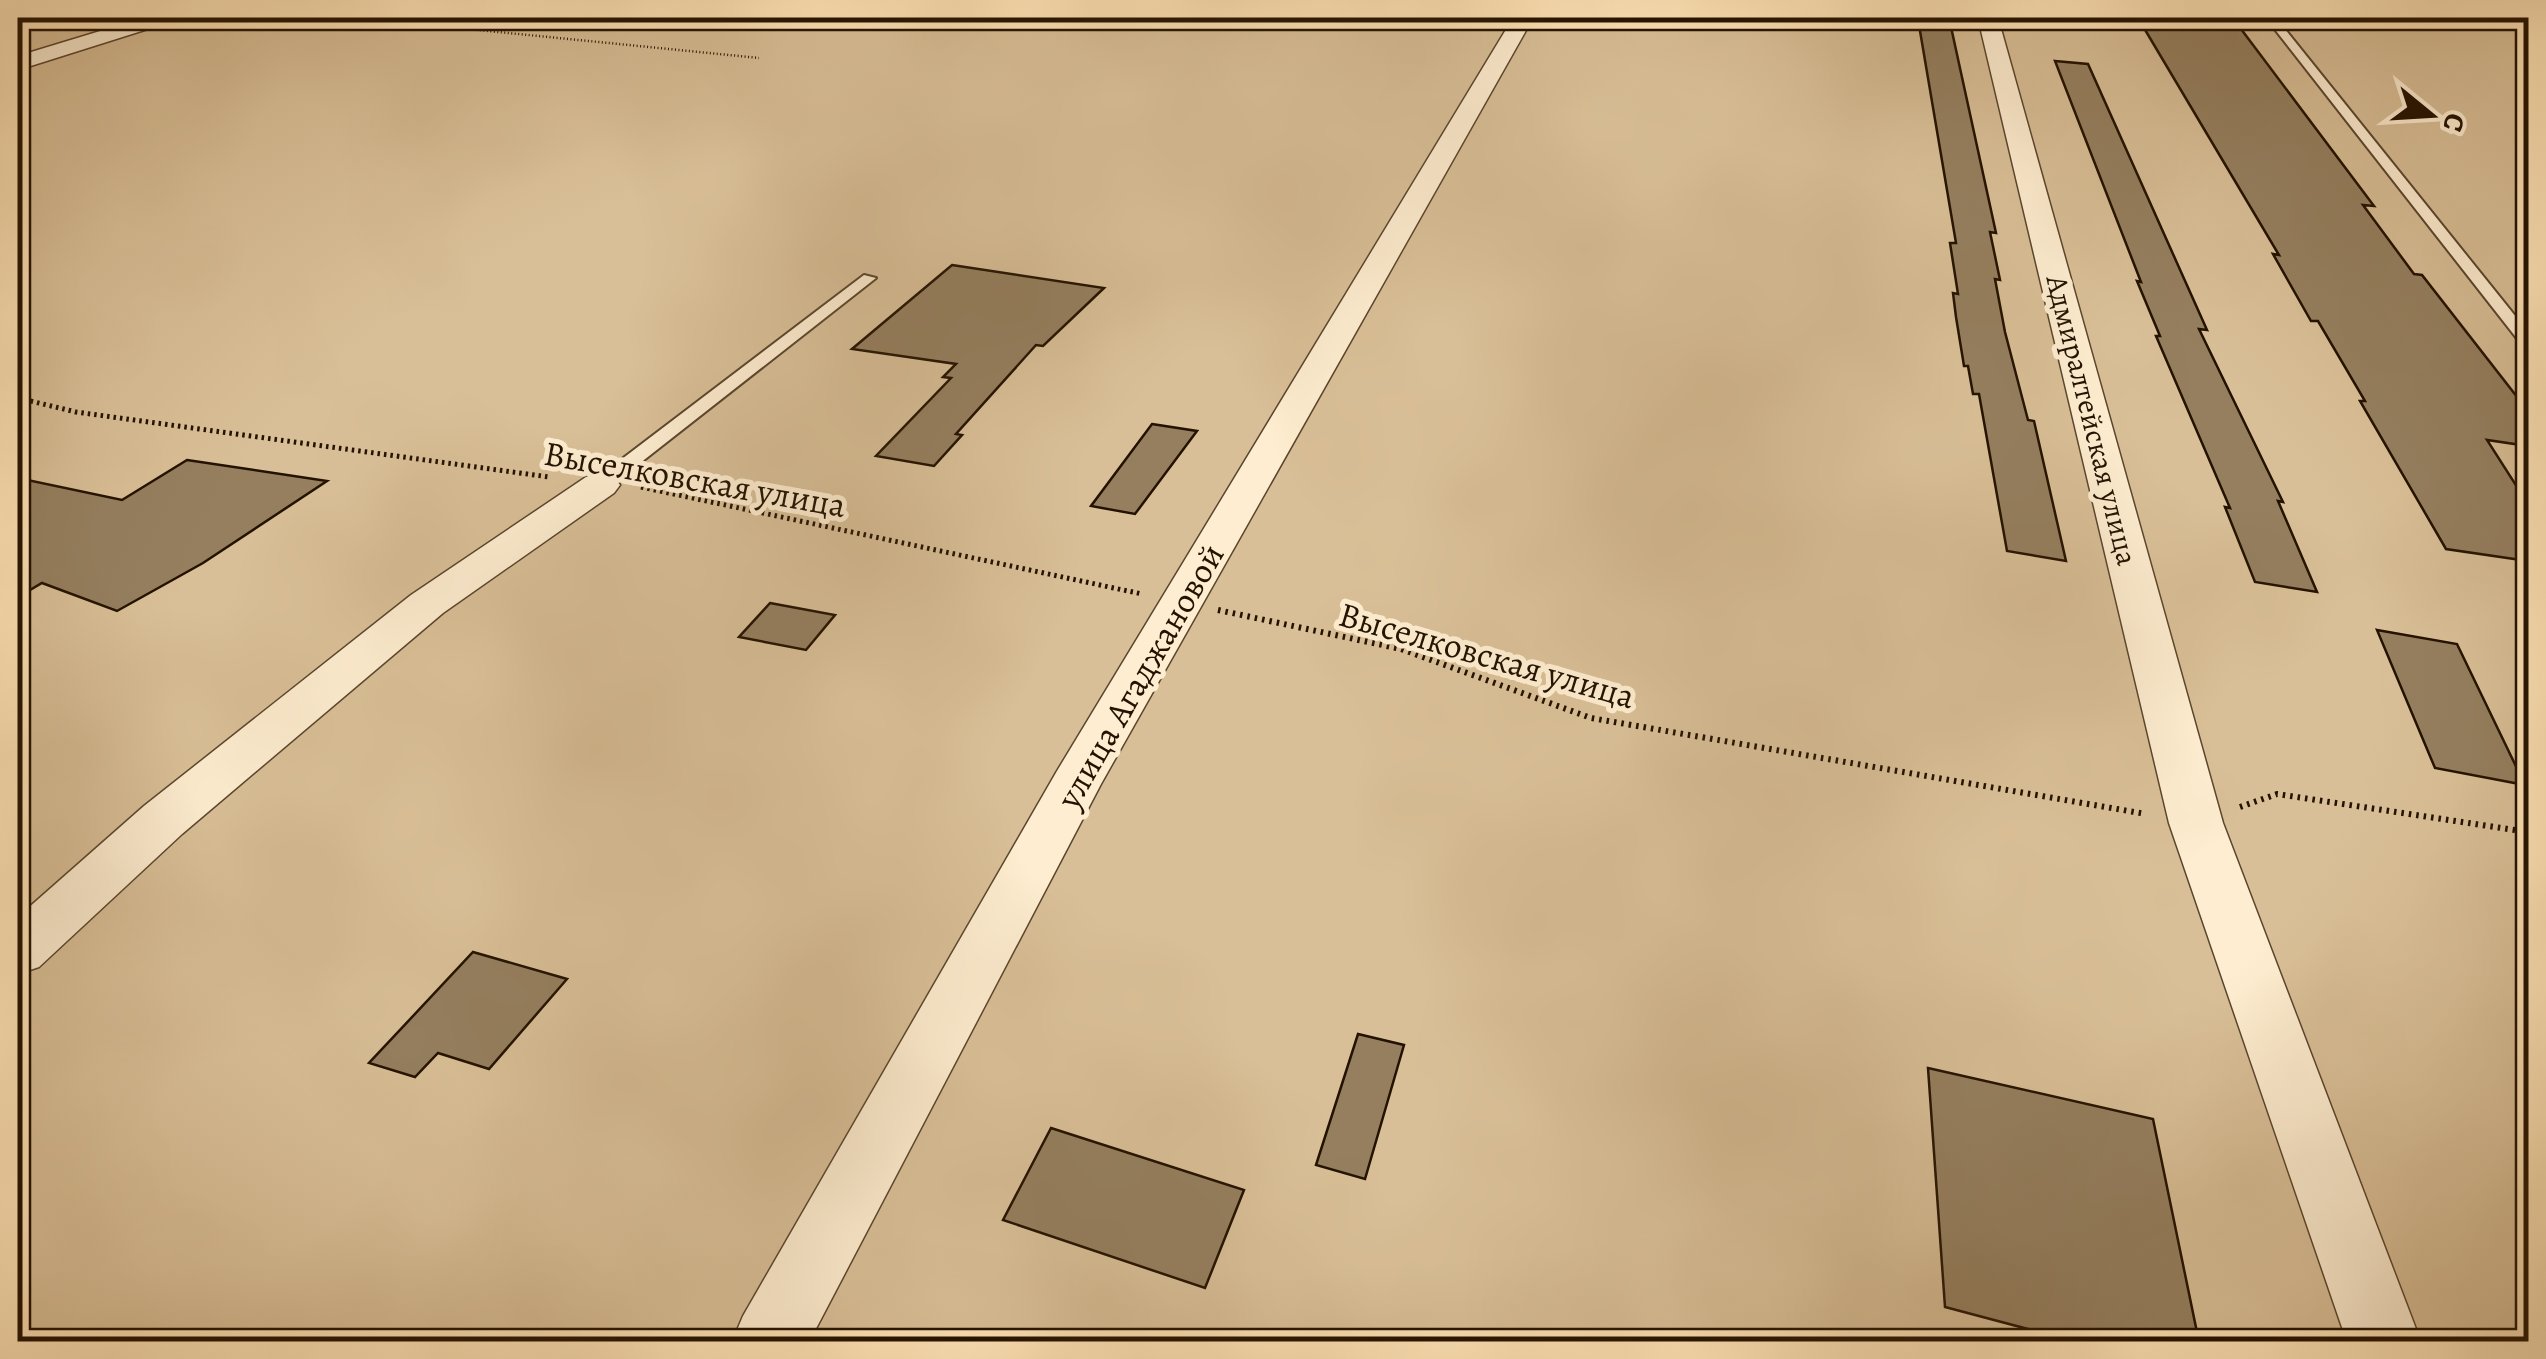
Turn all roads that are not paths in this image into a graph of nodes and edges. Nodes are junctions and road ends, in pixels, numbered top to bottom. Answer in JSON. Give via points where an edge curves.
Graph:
{"nodes":[{"id":1,"x":163,"y":18,"type":"edge"},
{"id":2,"x":1523,"y":18,"type":"edge"},
{"id":3,"x":1988,"y":18,"type":"edge"},
{"id":4,"x":2270,"y":18,"type":"edge"},
{"id":5,"x":18,"y":63,"type":"edge"},
{"id":6,"x":869,"y":278,"type":"dead end"},
{"id":7,"x":2528,"y":342,"type":"edge"},
{"id":8,"x":600,"y":484,"type":"joint"},
{"id":9,"x":18,"y":951,"type":"edge"},
{"id":10,"x":769,"y":1342,"type":"edge"},
{"id":11,"x":2384,"y":1342,"type":"edge"}],
"edges":[{"from":1,"to":5,"type":"street"},
{"from":2,"to":10,"type":"street","name":"улица Агаджановой","via":[[1076,784]]},
{"from":3,"to":11,"type":"street","name":"Адмиралтейская улица","via":[[2196,822]]},
{"from":4,"to":7,"type":"lane"},
{"from":6,"to":8,"type":"lane"},
{"from":8,"to":9,"type":"street","via":[[412,616],[163,820]]}]}
